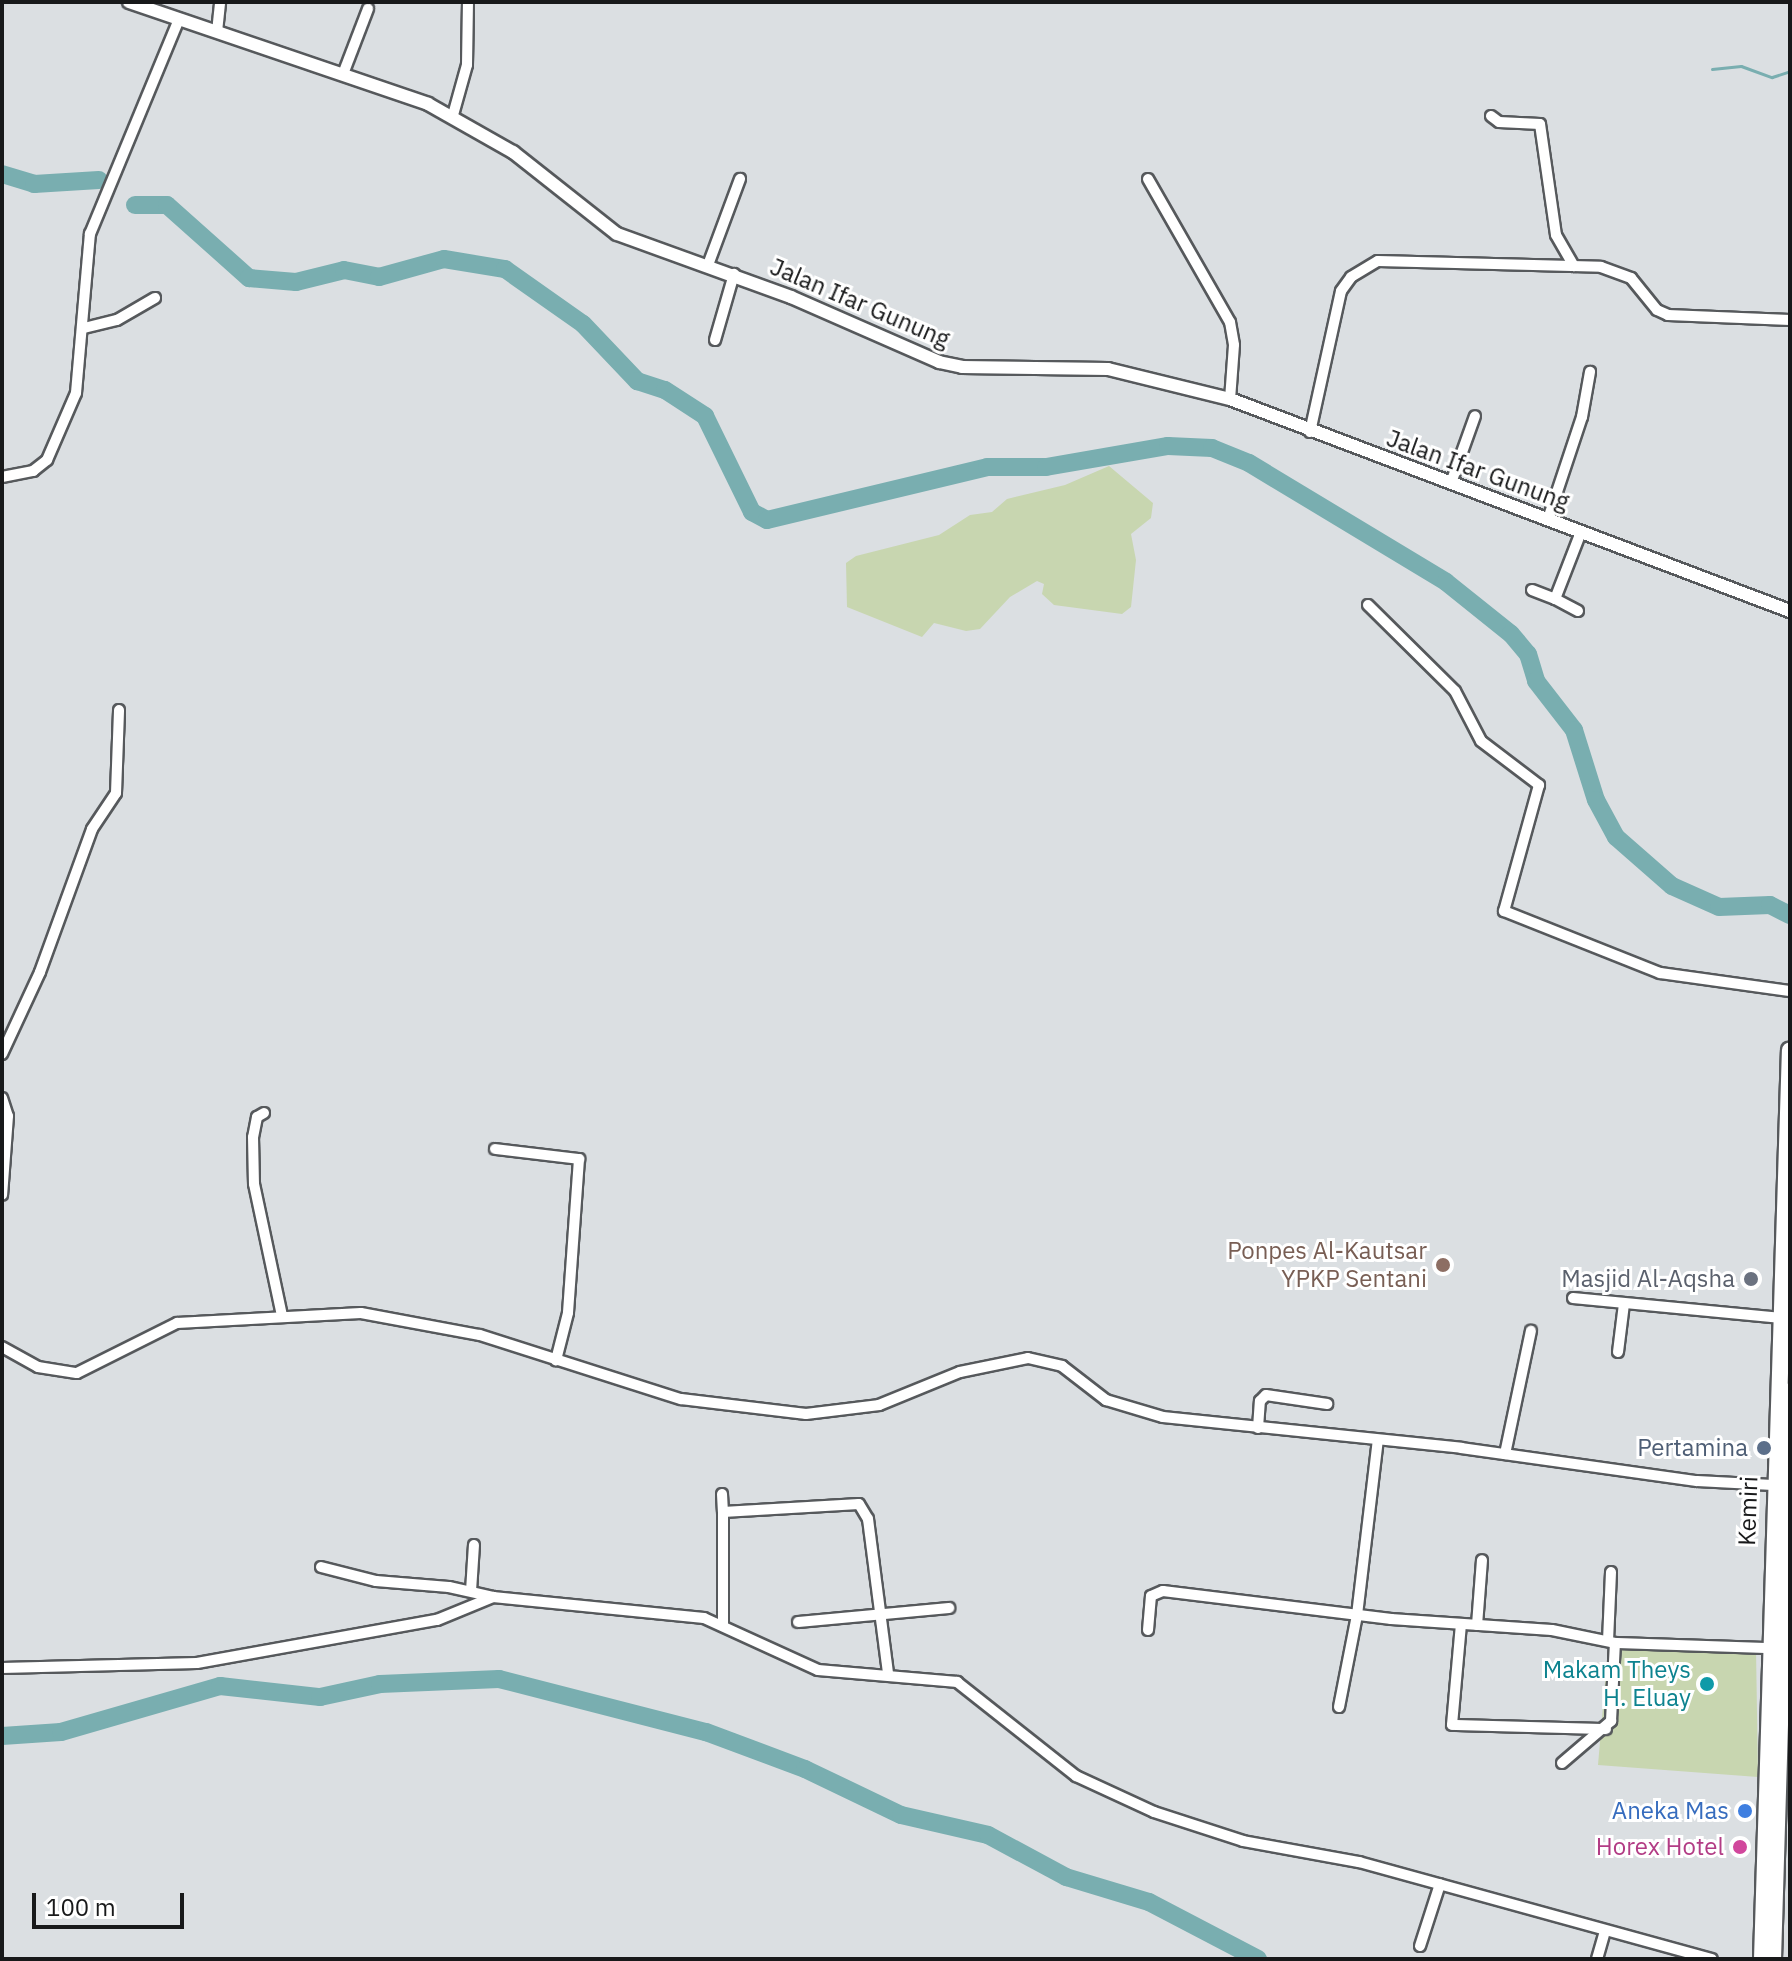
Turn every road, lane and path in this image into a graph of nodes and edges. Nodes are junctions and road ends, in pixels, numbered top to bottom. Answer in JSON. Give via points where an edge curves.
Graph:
{"nodes":[{"id":1,"x":129,"y":2,"type":"edge"},
{"id":2,"x":220,"y":2,"type":"edge"},
{"id":3,"x":468,"y":2,"type":"edge"},
{"id":4,"x":368,"y":9,"type":"dead end"},
{"id":5,"x":179,"y":19,"type":"junction"},
{"id":6,"x":217,"y":32,"type":"junction"},
{"id":7,"x":343,"y":74,"type":"junction"},
{"id":8,"x":453,"y":115,"type":"junction"},
{"id":9,"x":1491,"y":116,"type":"dead end"},
{"id":10,"x":740,"y":179,"type":"dead end"},
{"id":11,"x":1148,"y":179,"type":"dead end"},
{"id":12,"x":708,"y":265,"type":"junction"},
{"id":13,"x":1574,"y":266,"type":"junction"},
{"id":14,"x":734,"y":274,"type":"junction"},
{"id":15,"x":155,"y":298,"type":"dead end"},
{"id":16,"x":1790,"y":320,"type":"edge"},
{"id":17,"x":84,"y":328,"type":"junction"},
{"id":18,"x":715,"y":340,"type":"dead end"},
{"id":19,"x":1590,"y":372,"type":"dead end"},
{"id":20,"x":1230,"y":399,"type":"junction"},
{"id":21,"x":1475,"y":416,"type":"dead end"},
{"id":22,"x":1310,"y":432,"type":"junction"},
{"id":23,"x":2,"y":477,"type":"edge"},
{"id":24,"x":1451,"y":483,"type":"junction"},
{"id":25,"x":1548,"y":519,"type":"junction"},
{"id":26,"x":1581,"y":532,"type":"junction"},
{"id":27,"x":1532,"y":590,"type":"dead end"},
{"id":28,"x":1555,"y":599,"type":"junction"},
{"id":29,"x":1368,"y":605,"type":"dead end"},
{"id":30,"x":1578,"y":611,"type":"dead end"},
{"id":31,"x":1790,"y":611,"type":"edge"},
{"id":32,"x":119,"y":710,"type":"dead end"},
{"id":33,"x":1790,"y":991,"type":"edge"},
{"id":34,"x":2,"y":1054,"type":"edge"},
{"id":35,"x":1789,"y":1057,"type":"edge"},
{"id":36,"x":2,"y":1098,"type":"edge"},
{"id":37,"x":264,"y":1113,"type":"dead end"},
{"id":38,"x":495,"y":1149,"type":"dead end"},
{"id":39,"x":2,"y":1195,"type":"edge"},
{"id":40,"x":1786,"y":1251,"type":"edge"},
{"id":41,"x":1573,"y":1298,"type":"dead end"},
{"id":42,"x":1624,"y":1304,"type":"junction"},
{"id":43,"x":282,"y":1316,"type":"junction"},
{"id":44,"x":1779,"y":1318,"type":"junction"},
{"id":45,"x":1531,"y":1331,"type":"dead end"},
{"id":46,"x":5,"y":1351,"type":"edge"},
{"id":47,"x":1618,"y":1352,"type":"dead end"},
{"id":48,"x":556,"y":1360,"type":"junction"},
{"id":49,"x":1785,"y":1396,"type":"edge"},
{"id":50,"x":1327,"y":1404,"type":"dead end"},
{"id":51,"x":1258,"y":1428,"type":"junction"},
{"id":52,"x":1378,"y":1440,"type":"junction"},
{"id":53,"x":1784,"y":1441,"type":"edge"},
{"id":54,"x":1505,"y":1454,"type":"junction"},
{"id":55,"x":1773,"y":1485,"type":"junction"},
{"id":56,"x":722,"y":1494,"type":"dead end"},
{"id":57,"x":723,"y":1512,"type":"junction"},
{"id":58,"x":1782,"y":1532,"type":"edge"},
{"id":59,"x":474,"y":1545,"type":"dead end"},
{"id":60,"x":1482,"y":1560,"type":"dead end"},
{"id":61,"x":321,"y":1567,"type":"dead end"},
{"id":62,"x":1611,"y":1572,"type":"dead end"},
{"id":63,"x":471,"y":1591,"type":"junction"},
{"id":64,"x":493,"y":1597,"type":"junction"},
{"id":65,"x":949,"y":1608,"type":"dead end"},
{"id":66,"x":879,"y":1613,"type":"junction"},
{"id":67,"x":1357,"y":1615,"type":"junction"},
{"id":68,"x":798,"y":1622,"type":"dead end"},
{"id":69,"x":723,"y":1624,"type":"junction"},
{"id":70,"x":1461,"y":1624,"type":"junction"},
{"id":71,"x":1477,"y":1625,"type":"junction"},
{"id":72,"x":1148,"y":1630,"type":"dead end"},
{"id":73,"x":1611,"y":1642,"type":"junction"},
{"id":74,"x":1768,"y":1648,"type":"junction"},
{"id":75,"x":2,"y":1668,"type":"edge"},
{"id":76,"x":888,"y":1674,"type":"junction"},
{"id":77,"x":1780,"y":1685,"type":"edge"},
{"id":78,"x":1339,"y":1707,"type":"dead end"},
{"id":79,"x":1606,"y":1729,"type":"junction"},
{"id":80,"x":1562,"y":1763,"type":"dead end"},
{"id":81,"x":1777,"y":1848,"type":"edge"},
{"id":82,"x":1440,"y":1884,"type":"junction"},
{"id":83,"x":1605,"y":1931,"type":"junction"},
{"id":84,"x":1420,"y":1946,"type":"dead end"},
{"id":85,"x":1683,"y":1956,"type":"edge"},
{"id":86,"x":1597,"y":1959,"type":"edge"},
{"id":87,"x":1712,"y":1959,"type":"edge"},
{"id":88,"x":1762,"y":1959,"type":"edge"},
{"id":89,"x":1773,"y":1959,"type":"edge"}],
"edges":[{"from":1,"to":5,"type":"street","name":"Jalan Ifar Gunung"},
{"from":2,"to":6,"type":"street"},
{"from":3,"to":8,"type":"street","via":[[467,65]]},
{"from":4,"to":7,"type":"street"},
{"from":5,"to":6,"type":"street","name":"Jalan Ifar Gunung"},
{"from":5,"to":17,"type":"street","via":[[90,234]]},
{"from":6,"to":7,"type":"street","name":"Jalan Ifar Gunung"},
{"from":7,"to":8,"type":"street","name":"Jalan Ifar Gunung"},
{"from":8,"to":12,"type":"street","name":"Jalan Ifar Gunung","via":[[513,152],[617,234]]},
{"from":9,"to":13,"type":"street","via":[[1499,122],[1540,124],[1556,235]]},
{"from":10,"to":12,"type":"street"},
{"from":11,"to":20,"type":"street","via":[[1230,322]]},
{"from":12,"to":14,"type":"street","name":"Jalan Ifar Gunung"},
{"from":13,"to":16,"type":"street","via":[[1601,267],[1631,278],[1657,310],[1668,315]]},
{"from":13,"to":22,"type":"street","via":[[1392,258],[1359,271],[1341,291]]},
{"from":14,"to":18,"type":"street"},
{"from":14,"to":20,"type":"street","name":"Jalan Ifar Gunung","via":[[952,366],[1108,369]]},
{"from":15,"to":17,"type":"street","via":[[117,320]]},
{"from":17,"to":23,"type":"street","via":[[76,393],[47,460],[33,471]]},
{"from":19,"to":25,"type":"street","via":[[1582,417]]},
{"from":20,"to":22,"type":"street","name":"Jalan Ifar Gunung"},
{"from":21,"to":24,"type":"street"},
{"from":22,"to":24,"type":"street","name":"Jalan Ifar Gunung"},
{"from":24,"to":25,"type":"street","name":"Jalan Ifar Gunung"},
{"from":25,"to":26,"type":"street","name":"Jalan Ifar Gunung"},
{"from":26,"to":28,"type":"street"},
{"from":26,"to":31,"type":"street","name":"Jalan Ifar Gunung"},
{"from":27,"to":28,"type":"street"},
{"from":28,"to":30,"type":"street"},
{"from":29,"to":33,"type":"street","via":[[1455,691],[1481,741],[1539,785],[1504,911],[1660,973]]},
{"from":32,"to":34,"type":"street","via":[[116,793],[92,829],[40,972]]},
{"from":35,"to":40,"type":"highway","name":"Kemiri"},
{"from":36,"to":39,"type":"street","via":[[8,1116]]},
{"from":37,"to":43,"type":"street","via":[[257,1117],[253,1137],[254,1184]]},
{"from":38,"to":48,"type":"street","via":[[579,1159],[568,1313]]},
{"from":40,"to":44,"type":"highway","name":"Kemiri"},
{"from":41,"to":42,"type":"street"},
{"from":42,"to":44,"type":"street"},
{"from":42,"to":47,"type":"street"},
{"from":43,"to":46,"type":"street","via":[[177,1323],[77,1373],[38,1367]]},
{"from":43,"to":48,"type":"street","via":[[380,1314],[480,1335]]},
{"from":44,"to":49,"type":"highway","name":"Kemiri"},
{"from":45,"to":54,"type":"street"},
{"from":48,"to":51,"type":"street","via":[[681,1399],[806,1414],[870,1407],[972,1368],[1006,1359],[1036,1359],[1062,1366],[1120,1406]]},
{"from":49,"to":53,"type":"highway","name":"Kemiri"},
{"from":50,"to":51,"type":"street","via":[[1266,1395],[1260,1401]]},
{"from":51,"to":52,"type":"street"},
{"from":52,"to":54,"type":"street"},
{"from":52,"to":67,"type":"street"},
{"from":53,"to":55,"type":"highway","name":"Kemiri"},
{"from":53,"to":58,"type":"highway","name":"Kemiri"},
{"from":54,"to":55,"type":"street","via":[[1697,1481]]},
{"from":55,"to":58,"type":"highway","name":"Kemiri"},
{"from":56,"to":57,"type":"street"},
{"from":57,"to":66,"type":"street","via":[[859,1504],[868,1519]]},
{"from":57,"to":69,"type":"street"},
{"from":58,"to":74,"type":"highway","name":"Kemiri"},
{"from":58,"to":77,"type":"highway","name":"Kemiri"},
{"from":59,"to":63,"type":"street"},
{"from":60,"to":71,"type":"street"},
{"from":61,"to":63,"type":"street","via":[[376,1581]]},
{"from":62,"to":73,"type":"street"},
{"from":63,"to":64,"type":"street"},
{"from":64,"to":69,"type":"street","via":[[685,1615]]},
{"from":64,"to":75,"type":"street","via":[[437,1620],[365,1629],[287,1650],[188,1664]]},
{"from":65,"to":66,"type":"street"},
{"from":66,"to":68,"type":"street"},
{"from":66,"to":76,"type":"street"},
{"from":67,"to":70,"type":"street"},
{"from":67,"to":72,"type":"street","via":[[1156,1591]]},
{"from":67,"to":78,"type":"street"},
{"from":69,"to":76,"type":"street","via":[[803,1665]]},
{"from":70,"to":71,"type":"street"},
{"from":70,"to":79,"type":"street","via":[[1452,1725]]},
{"from":71,"to":73,"type":"street","via":[[1552,1630]]},
{"from":73,"to":74,"type":"street"},
{"from":73,"to":79,"type":"street","via":[[1611,1721]]},
{"from":74,"to":77,"type":"highway","name":"Kemiri"},
{"from":76,"to":82,"type":"street","via":[[957,1682],[1067,1770],[1126,1802],[1243,1841],[1321,1853]]},
{"from":77,"to":81,"type":"highway","name":"Kemiri"},
{"from":79,"to":80,"type":"street"},
{"from":81,"to":88,"type":"highway","name":"Kemiri"},
{"from":81,"to":89,"type":"highway","name":"Kemiri"},
{"from":82,"to":83,"type":"street"},
{"from":82,"to":84,"type":"street"},
{"from":83,"to":85,"type":"street"},
{"from":83,"to":86,"type":"street"},
{"from":85,"to":87,"type":"street"}]}
